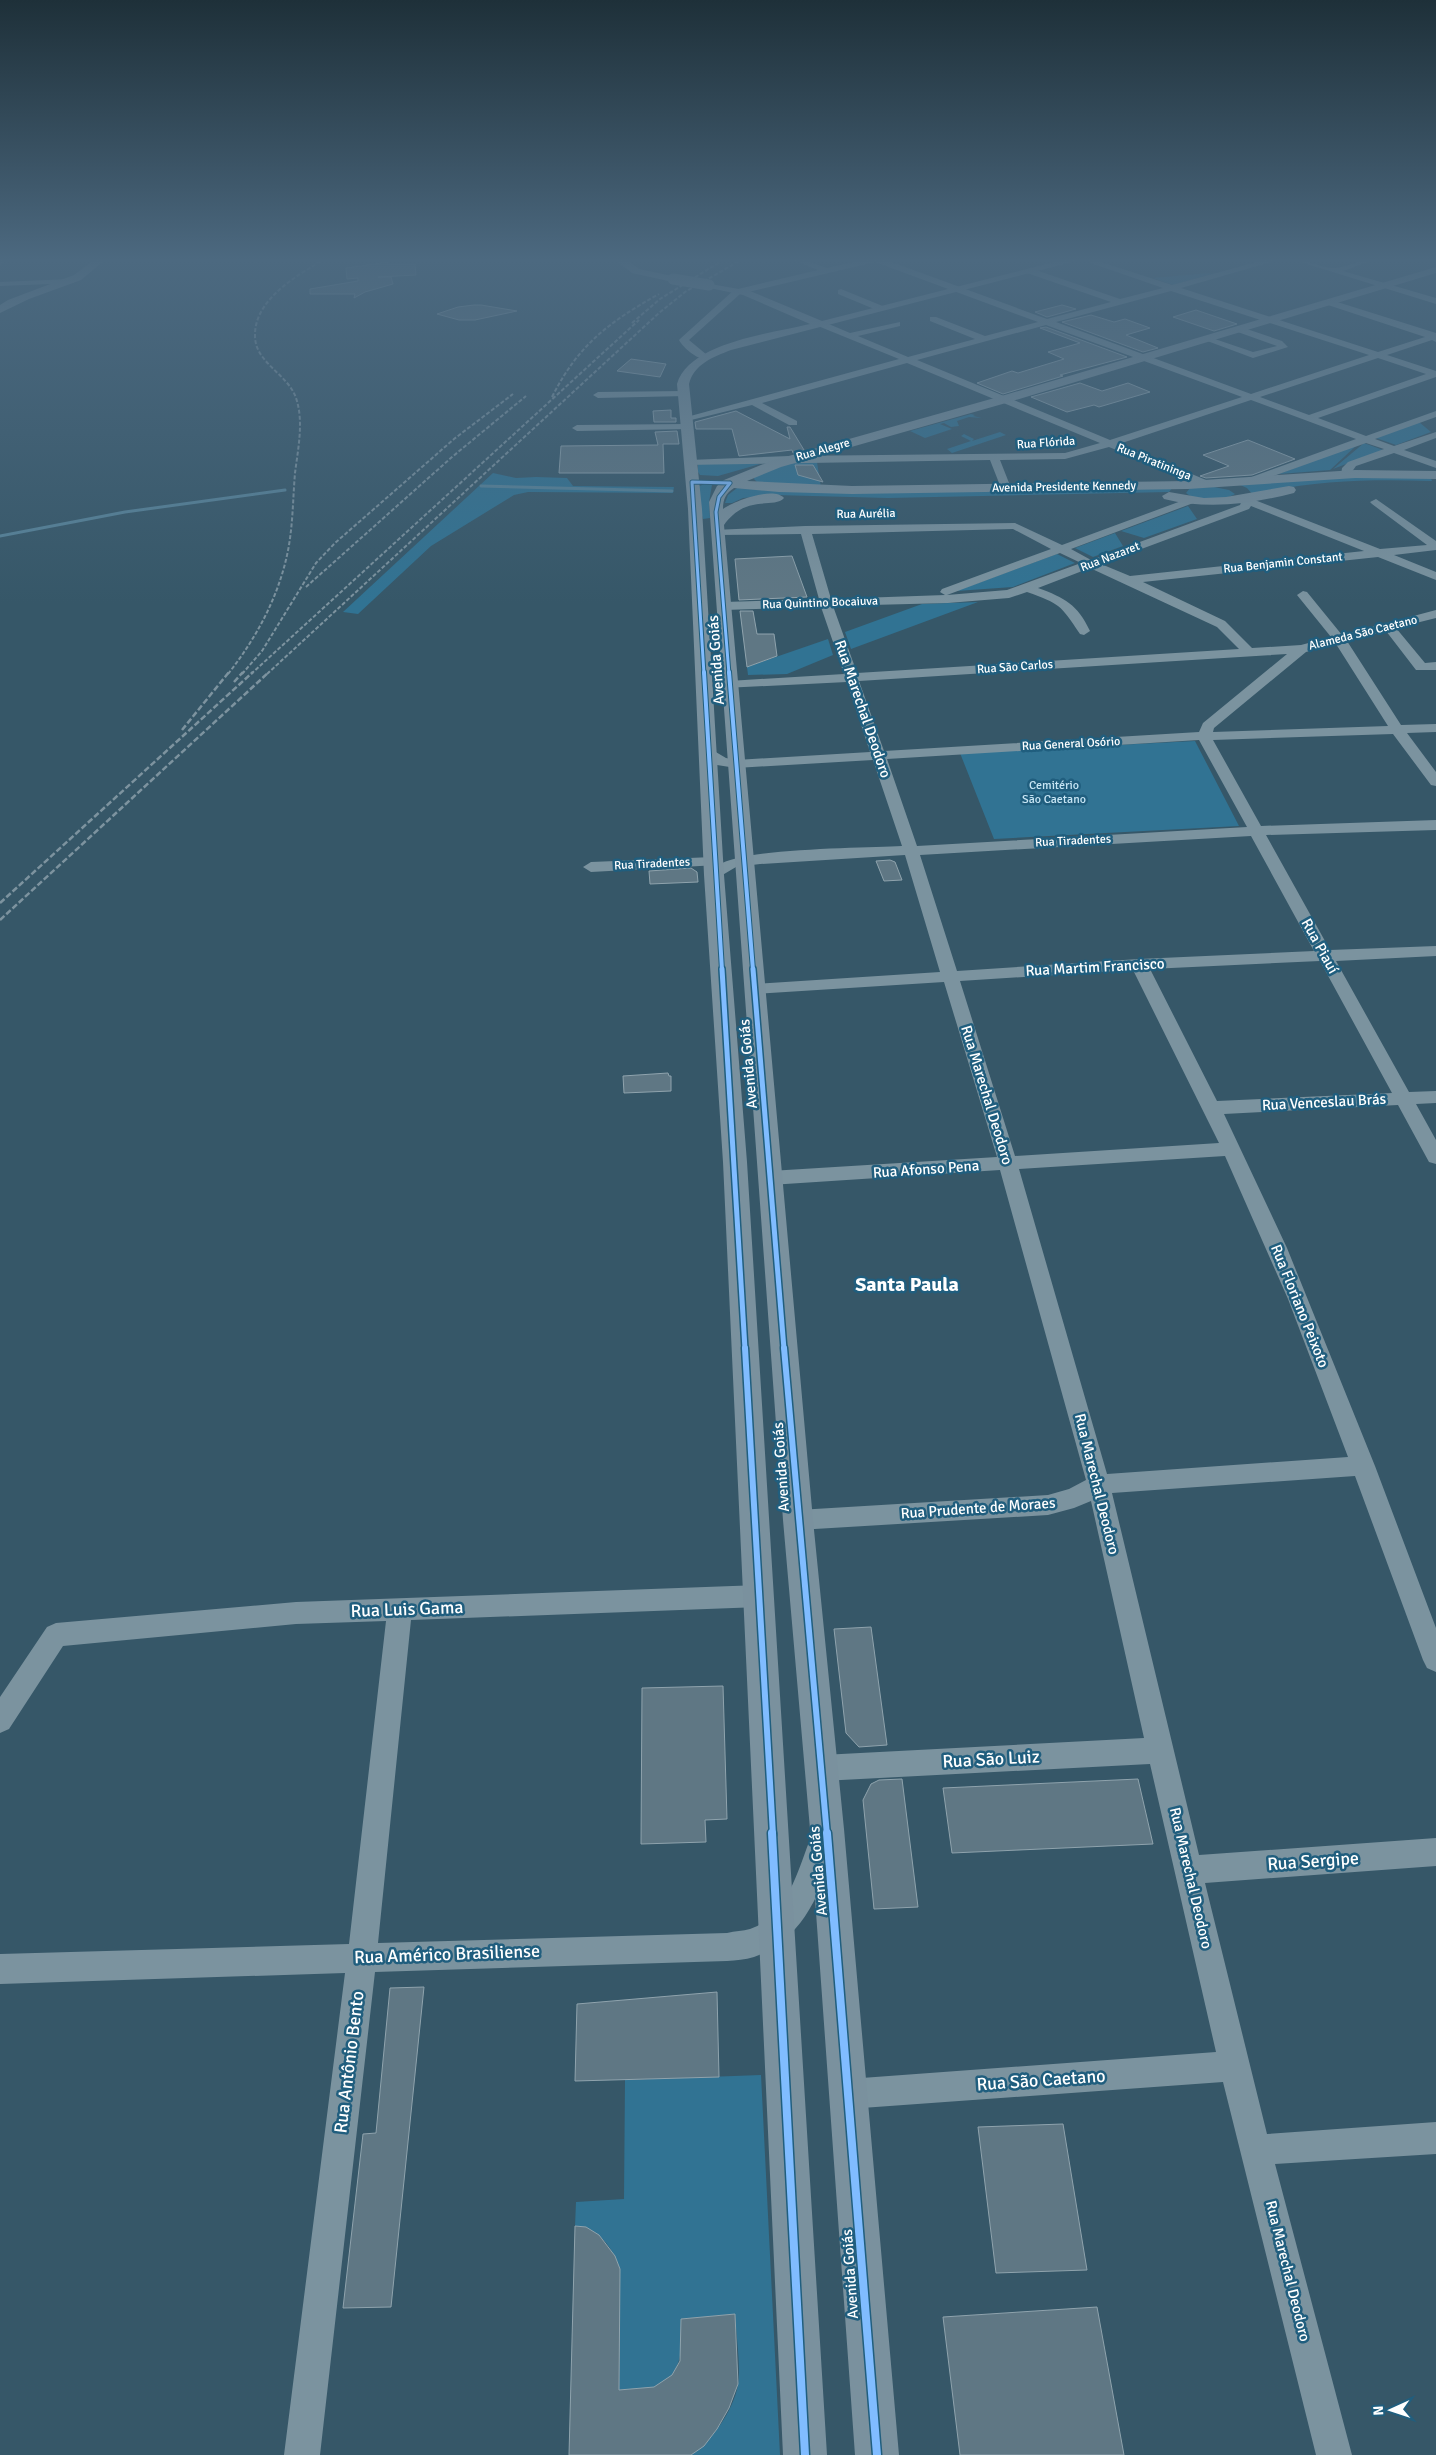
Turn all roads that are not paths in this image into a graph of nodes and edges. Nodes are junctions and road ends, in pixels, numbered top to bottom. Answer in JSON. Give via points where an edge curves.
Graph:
{"nodes":[{"id":1,"x":685,"y":375,"type":"edge"},
{"id":2,"x":853,"y":375,"type":"edge"},
{"id":3,"x":941,"y":375,"type":"edge"},
{"id":4,"x":1086,"y":375,"type":"edge"},
{"id":5,"x":1191,"y":375,"type":"edge"},
{"id":6,"x":1319,"y":375,"type":"edge"},
{"id":7,"x":1434,"y":375,"type":"edge"},
{"id":8,"x":684,"y":394,"type":"junction"},
{"id":9,"x":598,"y":395,"type":"dead end"},
{"id":10,"x":1251,"y":397,"type":"junction"},
{"id":11,"x":1002,"y":400,"type":"junction"},
{"id":12,"x":753,"y":402,"type":"junction"},
{"id":13,"x":1436,"y":414,"type":"edge"},
{"id":14,"x":1310,"y":418,"type":"junction"},
{"id":15,"x":793,"y":423,"type":"dead end"},
{"id":16,"x":687,"y":424,"type":"junction"},
{"id":17,"x":577,"y":428,"type":"dead end"},
{"id":18,"x":1436,"y":435,"type":"edge"},
{"id":19,"x":1367,"y":439,"type":"junction"},
{"id":20,"x":1109,"y":443,"type":"junction"},
{"id":21,"x":1396,"y":450,"type":"junction"},
{"id":22,"x":994,"y":458,"type":"junction"},
{"id":23,"x":790,"y":459,"type":"junction"},
{"id":24,"x":689,"y":463,"type":"junction"},
{"id":25,"x":1436,"y":465,"type":"edge"},
{"id":26,"x":1346,"y":474,"type":"junction"},
{"id":27,"x":1436,"y":475,"type":"edge"},
{"id":28,"x":1250,"y":481,"type":"junction"},
{"id":29,"x":692,"y":482,"type":"junction"},
{"id":30,"x":730,"y":483,"type":"junction"},
{"id":31,"x":1224,"y":483,"type":"junction"},
{"id":32,"x":1207,"y":484,"type":"junction"},
{"id":33,"x":1436,"y":484,"type":"edge"},
{"id":34,"x":1006,"y":488,"type":"junction"},
{"id":35,"x":1188,"y":494,"type":"junction"},
{"id":36,"x":1247,"y":500,"type":"junction"},
{"id":37,"x":1376,"y":502,"type":"dead end"},
{"id":38,"x":694,"y":508,"type":"junction"},
{"id":39,"x":718,"y":528,"type":"junction"},
{"id":40,"x":804,"y":529,"type":"junction"},
{"id":41,"x":1436,"y":546,"type":"edge"},
{"id":42,"x":1062,"y":550,"type":"junction"},
{"id":43,"x":1380,"y":553,"type":"junction"},
{"id":44,"x":1091,"y":564,"type":"junction"},
{"id":45,"x":1436,"y":576,"type":"edge"},
{"id":46,"x":1129,"y":580,"type":"junction"},
{"id":47,"x":1028,"y":588,"type":"junction"},
{"id":48,"x":950,"y":591,"type":"junction"},
{"id":49,"x":1303,"y":595,"type":"dead end"},
{"id":50,"x":966,"y":598,"type":"junction"},
{"id":51,"x":915,"y":600,"type":"junction"},
{"id":52,"x":826,"y":603,"type":"junction"},
{"id":53,"x":724,"y":606,"type":"junction"},
{"id":54,"x":1436,"y":614,"type":"edge"},
{"id":55,"x":1389,"y":627,"type":"junction"},
{"id":56,"x":1084,"y":632,"type":"dead end"},
{"id":57,"x":1339,"y":639,"type":"junction"},
{"id":58,"x":1301,"y":649,"type":"junction"},
{"id":59,"x":1248,"y":652,"type":"junction"},
{"id":60,"x":1436,"y":666,"type":"edge"},
{"id":61,"x":852,"y":677,"type":"junction"},
{"id":62,"x":729,"y":685,"type":"junction"},
{"id":63,"x":1436,"y":728,"type":"edge"},
{"id":64,"x":1397,"y":729,"type":"junction"},
{"id":65,"x":1204,"y":736,"type":"junction"},
{"id":66,"x":709,"y":752,"type":"junction"},
{"id":67,"x":880,"y":755,"type":"junction"},
{"id":68,"x":736,"y":764,"type":"junction"},
{"id":69,"x":1436,"y":782,"type":"edge"},
{"id":70,"x":1436,"y":825,"type":"edge"},
{"id":71,"x":1257,"y":831,"type":"junction"},
{"id":72,"x":911,"y":849,"type":"junction"},
{"id":73,"x":745,"y":860,"type":"junction"},
{"id":74,"x":591,"y":867,"type":"dead end"},
{"id":75,"x":714,"y":868,"type":"junction"},
{"id":76,"x":1436,"y":950,"type":"edge"},
{"id":77,"x":1325,"y":955,"type":"junction"},
{"id":78,"x":1139,"y":964,"type":"junction"},
{"id":79,"x":949,"y":976,"type":"junction"},
{"id":80,"x":755,"y":989,"type":"junction"},
{"id":81,"x":1436,"y":1097,"type":"edge"},
{"id":82,"x":1404,"y":1099,"type":"junction"},
{"id":83,"x":1212,"y":1108,"type":"junction"},
{"id":84,"x":1232,"y":1149,"type":"junction"},
{"id":85,"x":1436,"y":1157,"type":"edge"},
{"id":86,"x":1008,"y":1163,"type":"junction"},
{"id":87,"x":770,"y":1178,"type":"junction"},
{"id":88,"x":1364,"y":1466,"type":"junction"},
{"id":89,"x":1100,"y":1484,"type":"junction"},
{"id":90,"x":798,"y":1520,"type":"junction"},
{"id":91,"x":760,"y":1596,"type":"junction"},
{"id":92,"x":400,"y":1610,"type":"junction"},
{"id":93,"x":1430,"y":1631,"type":"edge"},
{"id":94,"x":1436,"y":1660,"type":"edge"},
{"id":95,"x":0,"y":1720,"type":"edge"},
{"id":96,"x":1160,"y":1750,"type":"junction"},
{"id":97,"x":822,"y":1768,"type":"junction"},
{"id":98,"x":827,"y":1829,"type":"junction"},
{"id":99,"x":1436,"y":1852,"type":"edge"},
{"id":100,"x":1189,"y":1870,"type":"junction"},
{"id":101,"x":776,"y":1929,"type":"junction"},
{"id":102,"x":362,"y":1956,"type":"junction"},
{"id":103,"x":0,"y":1969,"type":"edge"},
{"id":104,"x":1234,"y":2066,"type":"junction"},
{"id":105,"x":848,"y":2094,"type":"junction"},
{"id":106,"x":1436,"y":2138,"type":"edge"},
{"id":107,"x":1257,"y":2150,"type":"junction"},
{"id":108,"x":302,"y":2455,"type":"edge"},
{"id":109,"x":805,"y":2455,"type":"edge"},
{"id":110,"x":877,"y":2455,"type":"edge"},
{"id":111,"x":1334,"y":2455,"type":"edge"}],
"edges":[{"from":1,"to":8,"type":"main road","name":"Avenida Goiás"},
{"from":2,"to":12,"type":"street"},
{"from":3,"to":11,"type":"street","name":"Rua Piratininga"},
{"from":4,"to":11,"type":"main road","name":"Rua Alegre"},
{"from":5,"to":10,"type":"street"},
{"from":6,"to":10,"type":"street","name":"Rua Flórida"},
{"from":7,"to":14,"type":"street"},
{"from":8,"to":9,"type":"street"},
{"from":8,"to":16,"type":"main road","name":"Avenida Goiás"},
{"from":10,"to":14,"type":"street"},
{"from":10,"to":20,"type":"street","name":"Rua Flórida"},
{"from":11,"to":20,"type":"street","name":"Rua Piratininga"},
{"from":11,"to":23,"type":"main road","name":"Rua Alegre"},
{"from":12,"to":15,"type":"street"},
{"from":12,"to":16,"type":"street"},
{"from":13,"to":19,"type":"street"},
{"from":14,"to":19,"type":"street"},
{"from":16,"to":17,"type":"street"},
{"from":16,"to":24,"type":"main road","name":"Avenida Goiás"},
{"from":18,"to":21,"type":"street"},
{"from":19,"to":21,"type":"street"},
{"from":19,"to":28,"type":"street"},
{"from":20,"to":22,"type":"street","name":"Rua Flórida","via":[[1065,456]]},
{"from":20,"to":32,"type":"street","name":"Rua Piratininga"},
{"from":21,"to":25,"type":"street"},
{"from":21,"to":26,"type":"street","via":[[1352,464]]},
{"from":22,"to":23,"type":"street","name":"Rua Flórida"},
{"from":22,"to":34,"type":"street"},
{"from":23,"to":24,"type":"street","name":"Rua Flórida"},
{"from":23,"to":30,"type":"main road","name":"Rua Alegre"},
{"from":24,"to":29,"type":"main road","name":"Avenida Goiás"},
{"from":26,"to":27,"type":"main road","name":"Avenida Presidente Kennedy"},
{"from":26,"to":28,"type":"main road","name":"Avenida Presidente Kennedy"},
{"from":28,"to":31,"type":"main road","name":"Avenida Presidente Kennedy"},
{"from":29,"to":30,"type":"main road","name":"Avenida Presidente Kennedy"},
{"from":29,"to":38,"type":"main road","name":"Avenida Goiás"},
{"from":30,"to":34,"type":"main road","name":"Avenida Presidente Kennedy","via":[[833,490]]},
{"from":30,"to":39,"type":"main road","name":"Avenida Goiás","via":[[717,497]]},
{"from":31,"to":32,"type":"main road","name":"Avenida Presidente Kennedy"},
{"from":31,"to":36,"type":"main road","via":[[1240,491]]},
{"from":32,"to":35,"type":"main road","name":"Avenida Presidente Kennedy"},
{"from":33,"to":36,"type":"main road","name":"Avenida Presidente Kennedy","via":[[1331,485]]},
{"from":34,"to":35,"type":"main road","name":"Avenida Presidente Kennedy"},
{"from":35,"to":36,"type":"main road","name":"Avenida Presidente Kennedy"},
{"from":35,"to":39,"type":"main road","name":"Avenida Presidente Kennedy","via":[[834,500],[764,498],[737,504],[724,515]]},
{"from":35,"to":42,"type":"street","name":"Rua Nazaret"},
{"from":36,"to":43,"type":"street"},
{"from":36,"to":44,"type":"street","name":"Rua Nazaret","via":[[1245,507]]},
{"from":37,"to":41,"type":"street"},
{"from":38,"to":39,"type":"main road","via":[[702,530]]},
{"from":38,"to":66,"type":"main road","name":"Avenida Goiás"},
{"from":39,"to":40,"type":"street","name":"Rua Aurélia"},
{"from":39,"to":53,"type":"main road","name":"Avenida Goiás"},
{"from":40,"to":42,"type":"street","name":"Rua Aurélia","via":[[1015,526]]},
{"from":40,"to":52,"type":"street","name":"Rua Marechal Deodoro"},
{"from":41,"to":43,"type":"street","name":"Rua Benjamin Constant"},
{"from":42,"to":44,"type":"street"},
{"from":42,"to":48,"type":"street","name":"Rua Nazaret"},
{"from":43,"to":45,"type":"street"},
{"from":43,"to":46,"type":"street","name":"Rua Benjamin Constant"},
{"from":44,"to":46,"type":"street"},
{"from":44,"to":47,"type":"street","name":"Rua Nazaret"},
{"from":46,"to":59,"type":"street","via":[[1221,624]]},
{"from":47,"to":50,"type":"street","name":"Rua Nazaret","via":[[1009,594]]},
{"from":47,"to":56,"type":"street","via":[[1070,607]]},
{"from":48,"to":50,"type":"street"},
{"from":48,"to":51,"type":"street","name":"Rua Quintino Bocaiuva"},
{"from":49,"to":57,"type":"street"},
{"from":50,"to":51,"type":"street","name":"Rua Quintino Bocaiuva"},
{"from":51,"to":52,"type":"street","name":"Rua Quintino Bocaiuva"},
{"from":52,"to":53,"type":"street","name":"Rua Quintino Bocaiuva"},
{"from":52,"to":61,"type":"street","name":"Rua Marechal Deodoro"},
{"from":53,"to":62,"type":"main road","name":"Avenida Goiás"},
{"from":54,"to":55,"type":"street","name":"Alameda São Caetano"},
{"from":55,"to":57,"type":"street","name":"Alameda São Caetano"},
{"from":55,"to":60,"type":"street","via":[[1421,667]]},
{"from":57,"to":58,"type":"street","name":"Alameda São Caetano"},
{"from":57,"to":64,"type":"street"},
{"from":58,"to":59,"type":"street","name":"Rua São Carlos"},
{"from":58,"to":65,"type":"street","name":"Alameda São Caetano","via":[[1208,726]]},
{"from":59,"to":61,"type":"street","name":"Rua São Carlos"},
{"from":61,"to":62,"type":"street","name":"Rua São Carlos"},
{"from":61,"to":67,"type":"street","name":"Rua Marechal Deodoro"},
{"from":62,"to":68,"type":"main road","name":"Avenida Goiás"},
{"from":63,"to":64,"type":"street","name":"Rua General Osório"},
{"from":64,"to":65,"type":"street","name":"Rua General Osório"},
{"from":64,"to":69,"type":"street"},
{"from":65,"to":67,"type":"street","name":"Rua General Osório"},
{"from":65,"to":71,"type":"street","name":"Rua Piauí"},
{"from":66,"to":68,"type":"street","name":"Rua General Osório","via":[[722,762]]},
{"from":66,"to":75,"type":"main road","name":"Avenida Goiás"},
{"from":67,"to":68,"type":"street","name":"Rua General Osório"},
{"from":67,"to":72,"type":"street","name":"Rua Marechal Deodoro"},
{"from":68,"to":73,"type":"main road","name":"Avenida Goiás"},
{"from":70,"to":71,"type":"street","name":"Rua Tiradentes"},
{"from":71,"to":72,"type":"street","name":"Rua Tiradentes"},
{"from":71,"to":77,"type":"street","name":"Rua Piauí"},
{"from":72,"to":73,"type":"street","name":"Rua Tiradentes"},
{"from":72,"to":79,"type":"street","name":"Rua Marechal Deodoro"},
{"from":73,"to":75,"type":"street","name":"Rua Tiradentes"},
{"from":73,"to":80,"type":"main road","name":"Avenida Goiás"},
{"from":74,"to":75,"type":"street","name":"Rua Tiradentes"},
{"from":75,"to":91,"type":"main road","name":"Avenida Goiás"},
{"from":76,"to":77,"type":"street","name":"Rua Martim Francisco"},
{"from":77,"to":78,"type":"street","name":"Rua Martim Francisco"},
{"from":77,"to":82,"type":"street","name":"Rua Piauí"},
{"from":78,"to":79,"type":"street","name":"Rua Martim Francisco"},
{"from":78,"to":83,"type":"street","name":"Rua Floriano Peixoto"},
{"from":79,"to":80,"type":"street","name":"Rua Martim Francisco"},
{"from":79,"to":86,"type":"street","name":"Rua Marechal Deodoro"},
{"from":80,"to":87,"type":"main road","name":"Avenida Goiás"},
{"from":81,"to":82,"type":"street","name":"Rua Venceslau Brás"},
{"from":82,"to":83,"type":"street","name":"Rua Venceslau Brás"},
{"from":82,"to":85,"type":"street","name":"Rua Piauí"},
{"from":83,"to":84,"type":"street","name":"Rua Floriano Peixoto"},
{"from":84,"to":86,"type":"street","name":"Rua Afonso Pena"},
{"from":84,"to":88,"type":"street","name":"Rua Floriano Peixoto","via":[[1278,1249]]},
{"from":86,"to":87,"type":"street","name":"Rua Afonso Pena"},
{"from":86,"to":89,"type":"street","name":"Rua Marechal Deodoro"},
{"from":87,"to":90,"type":"main road","name":"Avenida Goiás"},
{"from":88,"to":89,"type":"street","name":"Rua Prudente de Moraes"},
{"from":88,"to":93,"type":"street","name":"Rua Floriano Peixoto"},
{"from":89,"to":90,"type":"street","name":"Rua Prudente de Moraes","via":[[1074,1498],[1048,1505]]},
{"from":89,"to":96,"type":"street","name":"Rua Marechal Deodoro"},
{"from":90,"to":97,"type":"main road","name":"Avenida Goiás"},
{"from":91,"to":92,"type":"street","name":"Rua Luis Gama"},
{"from":91,"to":101,"type":"main road","name":"Avenida Goiás"},
{"from":92,"to":95,"type":"street","name":"Rua Luis Gama","via":[[296,1613],[56,1635]]},
{"from":92,"to":102,"type":"street","name":"Rua Antônio Bento"},
{"from":93,"to":94,"type":"street","name":"Rua Floriano Peixoto"},
{"from":96,"to":97,"type":"street","name":"Rua São Luiz"},
{"from":96,"to":100,"type":"street","name":"Rua Marechal Deodoro"},
{"from":97,"to":98,"type":"main road","name":"Avenida Goiás"},
{"from":98,"to":101,"type":"street","name":"Rua Américo Brasiliense","via":[[800,1902]]},
{"from":98,"to":105,"type":"main road","name":"Avenida Goiás"},
{"from":99,"to":100,"type":"street","name":"Rua Sergipe"},
{"from":100,"to":104,"type":"street","name":"Rua Marechal Deodoro"},
{"from":101,"to":102,"type":"street","name":"Rua Américo Brasiliense","via":[[754,1942],[727,1946]]},
{"from":101,"to":109,"type":"main road","name":"Avenida Goiás"},
{"from":102,"to":103,"type":"street","name":"Rua Américo Brasiliense"},
{"from":102,"to":108,"type":"street","name":"Rua Antônio Bento"},
{"from":104,"to":105,"type":"street","name":"Rua São Caetano"},
{"from":104,"to":107,"type":"street","name":"Rua Marechal Deodoro"},
{"from":105,"to":110,"type":"main road","name":"Avenida Goiás"},
{"from":106,"to":107,"type":"street"},
{"from":107,"to":111,"type":"street","name":"Rua Marechal Deodoro"}]}
